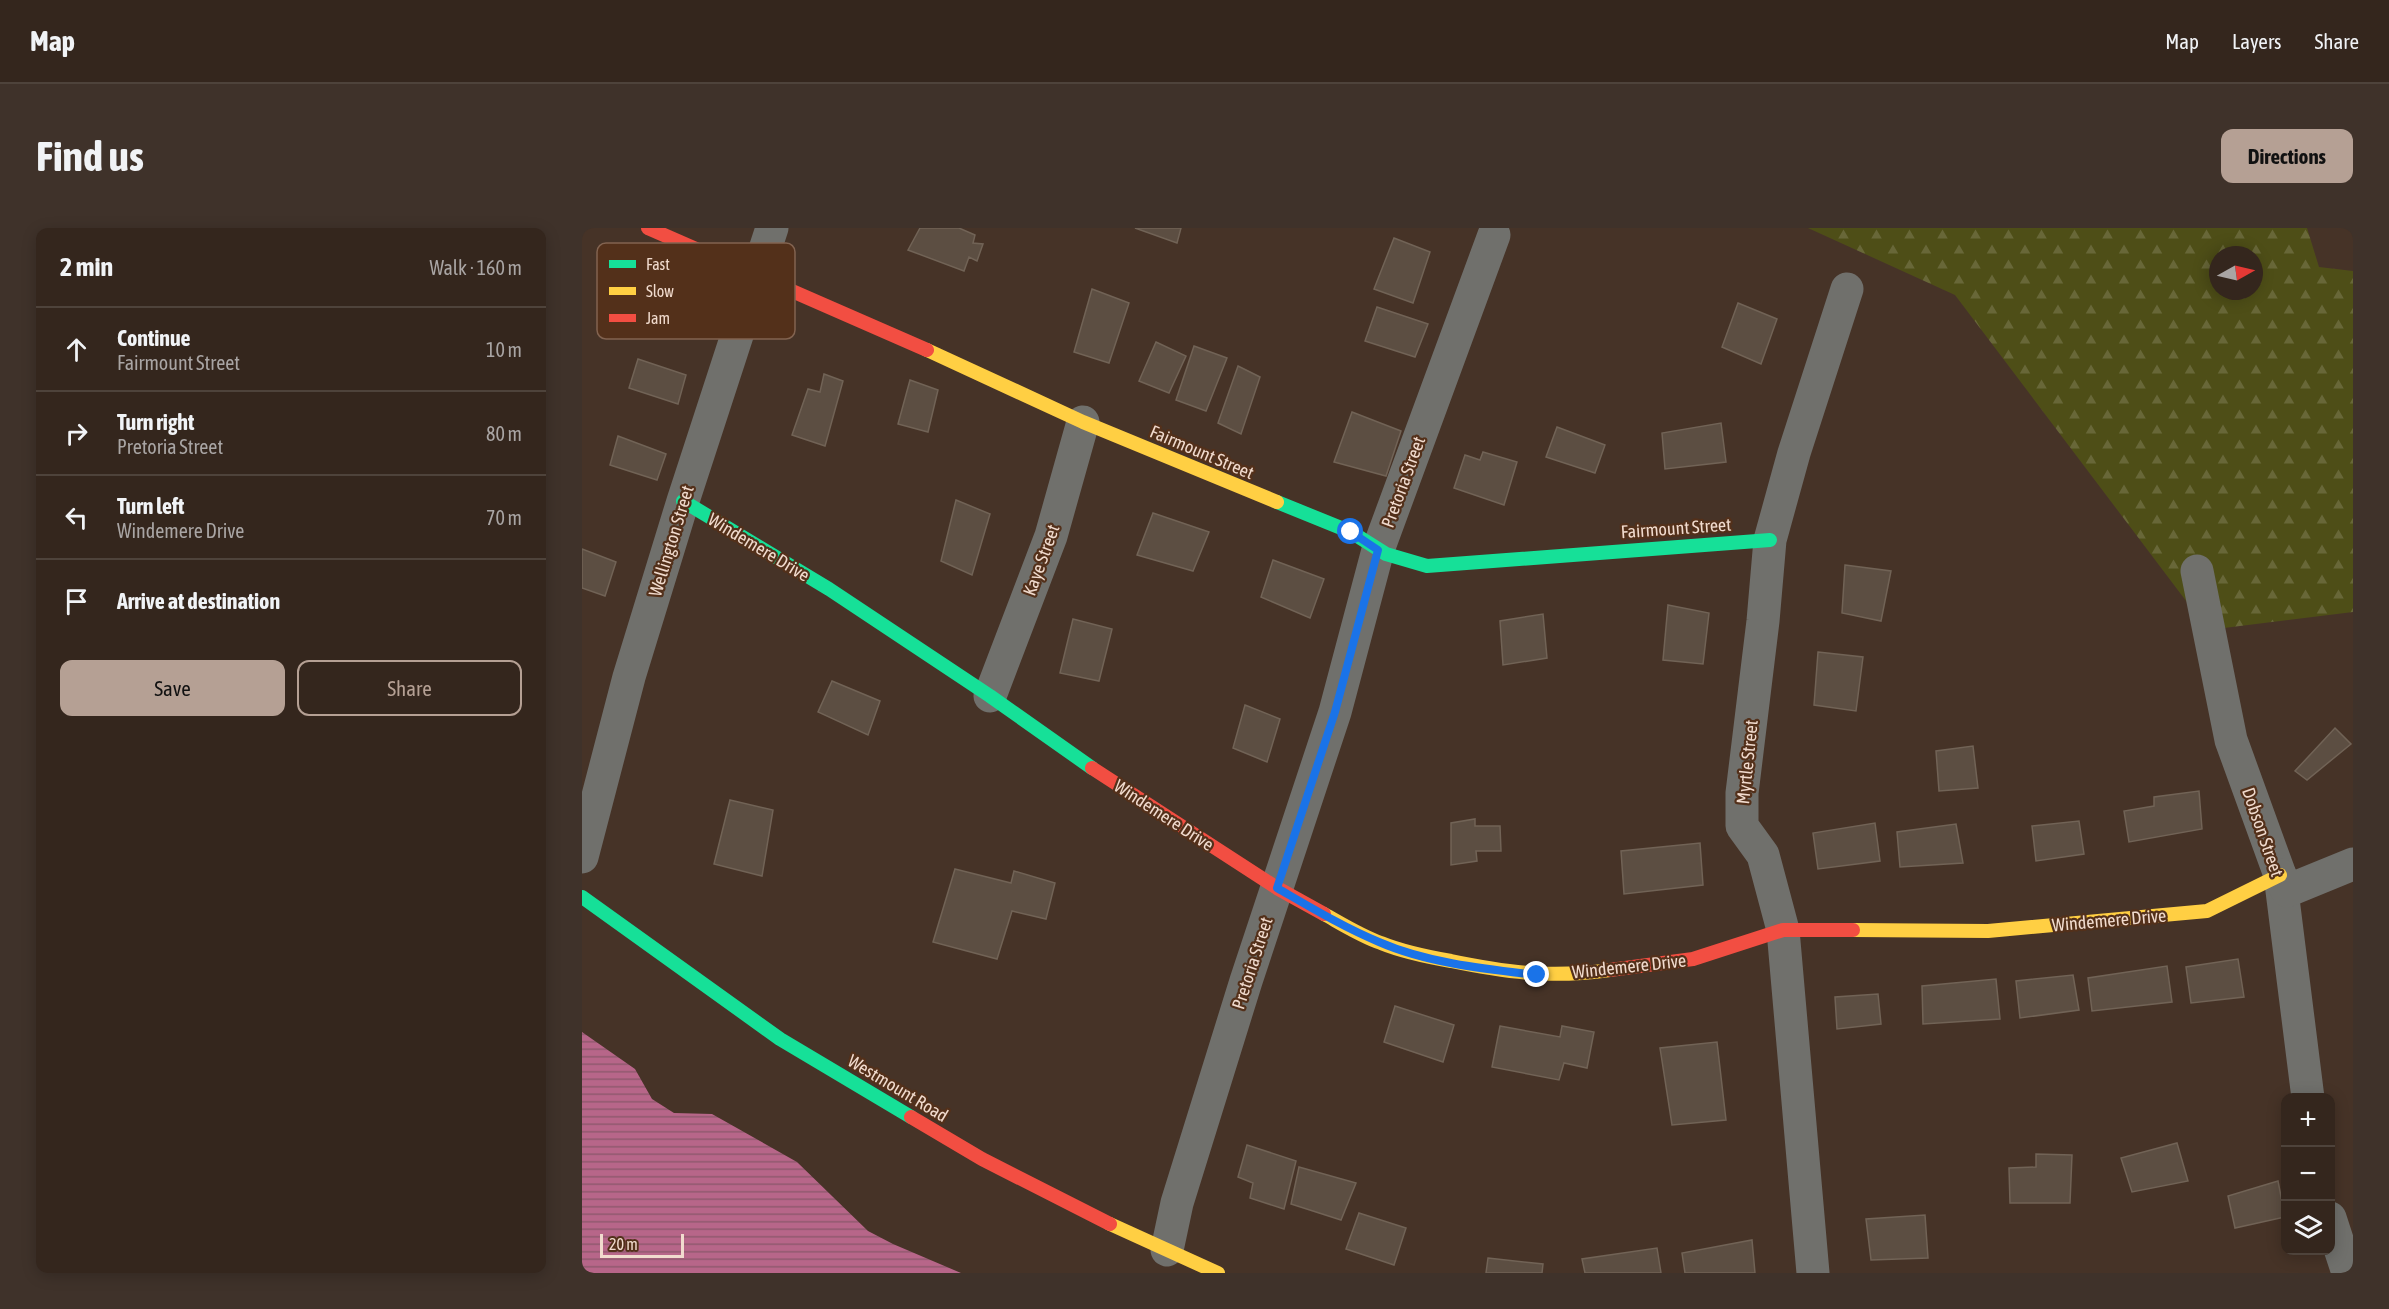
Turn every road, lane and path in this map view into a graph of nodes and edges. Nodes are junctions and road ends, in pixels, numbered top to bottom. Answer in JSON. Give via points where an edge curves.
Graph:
{"nodes":[{"id":1,"x":648,"y":228,"type":"edge"},
{"id":2,"x":772,"y":228,"type":"edge"},
{"id":3,"x":1494,"y":235,"type":"dead end"},
{"id":4,"x":682,"y":243,"type":"edge"},
{"id":5,"x":767,"y":243,"type":"edge"},
{"id":6,"x":1847,"y":289,"type":"dead end"},
{"id":7,"x":795,"y":293,"type":"edge"},
{"id":8,"x":736,"y":339,"type":"edge"},
{"id":9,"x":1083,"y":422,"type":"junction"},
{"id":10,"x":683,"y":501,"type":"junction"},
{"id":11,"x":1770,"y":540,"type":"junction"},
{"id":12,"x":1378,"y":550,"type":"junction"},
{"id":13,"x":2197,"y":571,"type":"dead end"},
{"id":14,"x":990,"y":696,"type":"junction"},
{"id":15,"x":582,"y":857,"type":"edge"},
{"id":16,"x":2353,"y":864,"type":"edge"},
{"id":17,"x":2280,"y":875,"type":"junction"},
{"id":18,"x":1277,"y":888,"type":"junction"},
{"id":19,"x":582,"y":897,"type":"edge"},
{"id":20,"x":1783,"y":930,"type":"junction"},
{"id":21,"x":2307,"y":1093,"type":"edge"},
{"id":22,"x":2335,"y":1231,"type":"edge"},
{"id":23,"x":1167,"y":1250,"type":"junction"},
{"id":24,"x":1218,"y":1273,"type":"edge"},
{"id":25,"x":1813,"y":1273,"type":"edge"},
{"id":26,"x":2348,"y":1273,"type":"edge"}],
"edges":[{"from":1,"to":4,"type":"street","name":"Fairmount Street"},
{"from":2,"to":5,"type":"street","name":"Wellington Street"},
{"from":3,"to":12,"type":"street","name":"Pretoria Street"},
{"from":6,"to":11,"type":"street","name":"Myrtle Street"},
{"from":7,"to":9,"type":"street","name":"Fairmount Street"},
{"from":8,"to":10,"type":"street","name":"Wellington Street"},
{"from":9,"to":12,"type":"street","name":"Fairmount Street","via":[[1351,532]]},
{"from":9,"to":14,"type":"street","name":"Kaye Street","via":[[1051,536]]},
{"from":10,"to":14,"type":"street","name":"Windemere Drive","via":[[829,589]]},
{"from":10,"to":15,"type":"street","name":"Wellington Street","via":[[629,677]]},
{"from":11,"to":12,"type":"street","name":"Fairmount Street","via":[[1427,566]]},
{"from":11,"to":20,"type":"street","name":"Myrtle Street","via":[[1742,793],[1742,826],[1763,855]]},
{"from":12,"to":18,"type":"street","name":"Pretoria Street","via":[[1335,712]]},
{"from":13,"to":17,"type":"street","name":"Dobson Street","via":[[2230,740]]},
{"from":14,"to":18,"type":"street","name":"Windemere Drive","via":[[1106,778]]},
{"from":16,"to":17,"type":"street","via":[[2287,891]]},
{"from":17,"to":20,"type":"street","name":"Windemere Drive","via":[[2207,911],[1988,931]]},
{"from":17,"to":21,"type":"street","name":"Dobson Street"},
{"from":18,"to":20,"type":"street","name":"Windemere Drive","via":[[1380,943],[1498,971],[1537,975],[1579,974],[1693,959]]},
{"from":18,"to":23,"type":"street","name":"Pretoria Street","via":[[1181,1192]]},
{"from":19,"to":23,"type":"street","name":"Westmount Road","via":[[780,1039],[982,1159]]},
{"from":20,"to":25,"type":"street","name":"Myrtle Street"},
{"from":22,"to":26,"type":"street"},
{"from":23,"to":24,"type":"street","name":"Westmount Road"}]}
